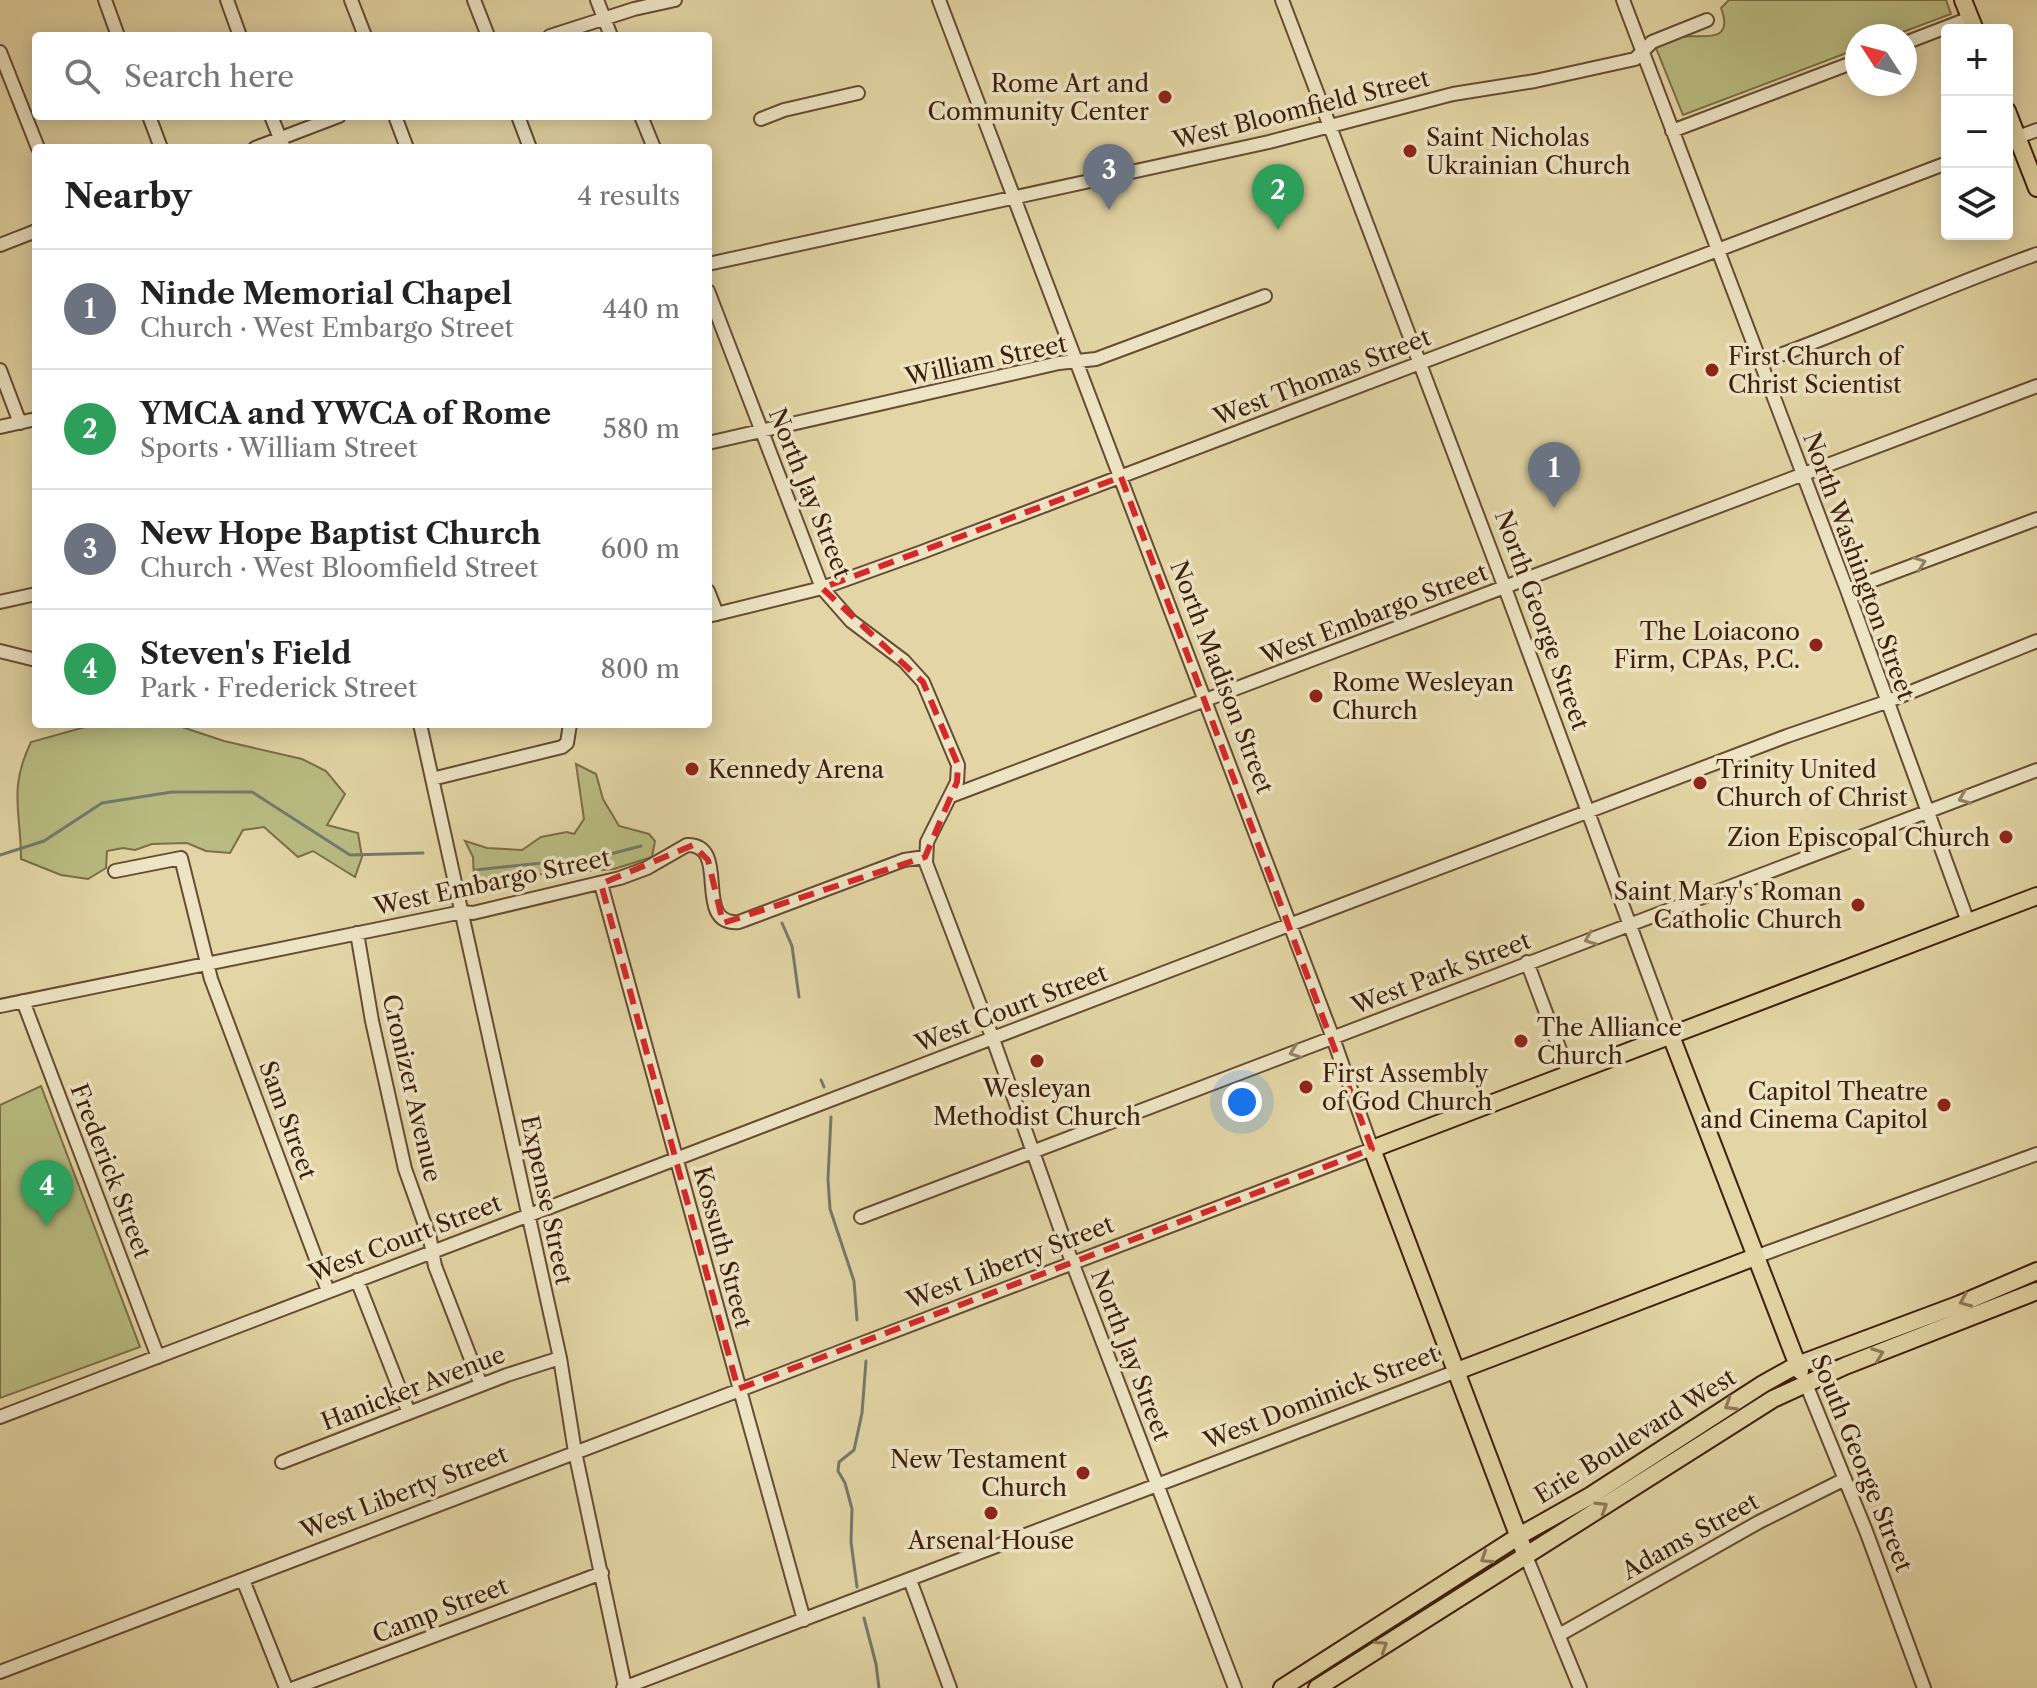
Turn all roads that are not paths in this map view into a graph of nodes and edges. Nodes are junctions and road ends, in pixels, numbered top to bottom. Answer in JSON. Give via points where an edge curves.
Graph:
{"nodes":[{"id":1,"x":105,"y":0,"type":"edge"},
{"id":2,"x":227,"y":0,"type":"edge"},
{"id":3,"x":351,"y":0,"type":"edge"},
{"id":4,"x":474,"y":0,"type":"edge"},
{"id":5,"x":597,"y":0,"type":"edge"},
{"id":6,"x":675,"y":0,"type":"edge"},
{"id":7,"x":939,"y":0,"type":"edge"},
{"id":8,"x":1282,"y":0,"type":"edge"},
{"id":9,"x":1623,"y":0,"type":"edge"},
{"id":10,"x":1963,"y":0,"type":"edge"},
{"id":11,"x":604,"y":18,"type":"junction"},
{"id":12,"x":1707,"y":20,"type":"dead end"},
{"id":13,"x":1973,"y":24,"type":"edge"},
{"id":14,"x":117,"y":32,"type":"edge"},
{"id":15,"x":239,"y":32,"type":"edge"},
{"id":16,"x":363,"y":32,"type":"edge"},
{"id":17,"x":486,"y":32,"type":"edge"},
{"id":18,"x":562,"y":32,"type":"edge"},
{"id":19,"x":609,"y":32,"type":"edge"},
{"id":20,"x":1941,"y":33,"type":"edge"},
{"id":21,"x":1917,"y":40,"type":"edge"},
{"id":22,"x":0,"y":52,"type":"edge"},
{"id":23,"x":1643,"y":53,"type":"junction"},
{"id":24,"x":1845,"y":66,"type":"edge"},
{"id":25,"x":858,"y":93,"type":"dead end"},
{"id":26,"x":761,"y":119,"type":"dead end"},
{"id":27,"x":150,"y":120,"type":"edge"},
{"id":28,"x":273,"y":120,"type":"edge"},
{"id":29,"x":331,"y":120,"type":"edge"},
{"id":30,"x":396,"y":120,"type":"edge"},
{"id":31,"x":520,"y":120,"type":"edge"},
{"id":32,"x":643,"y":120,"type":"edge"},
{"id":33,"x":1331,"y":127,"type":"junction"},
{"id":34,"x":2037,"y":130,"type":"edge"},
{"id":35,"x":1672,"y":131,"type":"junction"},
{"id":36,"x":2013,"y":139,"type":"edge"},
{"id":37,"x":2013,"y":141,"type":"edge"},
{"id":38,"x":282,"y":143,"type":"edge"},
{"id":39,"x":36,"y":144,"type":"edge"},
{"id":40,"x":160,"y":144,"type":"edge"},
{"id":41,"x":406,"y":144,"type":"edge"},
{"id":42,"x":528,"y":144,"type":"edge"},
{"id":43,"x":652,"y":144,"type":"edge"},
{"id":44,"x":1941,"y":165,"type":"edge"},
{"id":45,"x":2037,"y":188,"type":"edge"},
{"id":46,"x":1013,"y":197,"type":"junction"},
{"id":47,"x":32,"y":233,"type":"edge"},
{"id":48,"x":0,"y":245,"type":"edge"},
{"id":49,"x":1719,"y":250,"type":"junction"},
{"id":50,"x":2037,"y":254,"type":"edge"},
{"id":51,"x":712,"y":263,"type":"edge"},
{"id":52,"x":1265,"y":296,"type":"dead end"},
{"id":53,"x":712,"y":302,"type":"edge"},
{"id":54,"x":1077,"y":361,"type":"junction"},
{"id":55,"x":1761,"y":362,"type":"junction"},
{"id":56,"x":1420,"y":363,"type":"junction"},
{"id":57,"x":0,"y":370,"type":"edge"},
{"id":58,"x":2037,"y":386,"type":"edge"},
{"id":59,"x":32,"y":420,"type":"edge"},
{"id":60,"x":20,"y":423,"type":"junction"},
{"id":61,"x":0,"y":427,"type":"edge"},
{"id":62,"x":761,"y":432,"type":"junction"},
{"id":63,"x":712,"y":442,"type":"edge"},
{"id":64,"x":1803,"y":474,"type":"junction"},
{"id":65,"x":1121,"y":477,"type":"junction"},
{"id":66,"x":2037,"y":519,"type":"edge"},
{"id":67,"x":822,"y":588,"type":"junction"},
{"id":68,"x":1505,"y":588,"type":"junction"},
{"id":69,"x":1847,"y":590,"type":"junction"},
{"id":70,"x":32,"y":595,"type":"edge"},
{"id":71,"x":0,"y":602,"type":"edge"},
{"id":72,"x":712,"y":615,"type":"edge"},
{"id":73,"x":2037,"y":641,"type":"edge"},
{"id":74,"x":0,"y":651,"type":"edge"},
{"id":75,"x":32,"y":659,"type":"edge"},
{"id":76,"x":1206,"y":701,"type":"junction"},
{"id":77,"x":1886,"y":702,"type":"junction"},
{"id":78,"x":421,"y":728,"type":"edge"},
{"id":79,"x":569,"y":728,"type":"edge"},
{"id":80,"x":2037,"y":770,"type":"edge"},
{"id":81,"x":432,"y":779,"type":"junction"},
{"id":82,"x":951,"y":796,"type":"junction"},
{"id":83,"x":1928,"y":812,"type":"junction"},
{"id":84,"x":1588,"y":813,"type":"junction"},
{"id":85,"x":925,"y":857,"type":"junction"},
{"id":86,"x":115,"y":871,"type":"dead end"},
{"id":87,"x":601,"y":884,"type":"junction"},
{"id":88,"x":2037,"y":896,"type":"edge"},
{"id":89,"x":462,"y":912,"type":"junction"},
{"id":90,"x":1968,"y":922,"type":"junction"},
{"id":91,"x":1628,"y":924,"type":"junction"},
{"id":92,"x":1289,"y":925,"type":"junction"},
{"id":93,"x":357,"y":933,"type":"junction"},
{"id":94,"x":1527,"y":962,"type":"junction"},
{"id":95,"x":207,"y":965,"type":"junction"},
{"id":96,"x":23,"y":1001,"type":"junction"},
{"id":97,"x":0,"y":1006,"type":"edge"},
{"id":98,"x":1671,"y":1036,"type":"junction"},
{"id":99,"x":1333,"y":1038,"type":"junction"},
{"id":100,"x":993,"y":1039,"type":"junction"},
{"id":101,"x":1569,"y":1074,"type":"junction"},
{"id":102,"x":1372,"y":1149,"type":"junction"},
{"id":103,"x":1034,"y":1150,"type":"junction"},
{"id":104,"x":2037,"y":1154,"type":"edge"},
{"id":105,"x":677,"y":1159,"type":"junction"},
{"id":106,"x":528,"y":1215,"type":"junction"},
{"id":107,"x":861,"y":1217,"type":"dead end"},
{"id":108,"x":433,"y":1251,"type":"junction"},
{"id":109,"x":1755,"y":1257,"type":"junction"},
{"id":110,"x":1072,"y":1262,"type":"junction"},
{"id":111,"x":2037,"y":1271,"type":"edge"},
{"id":112,"x":357,"y":1280,"type":"junction"},
{"id":113,"x":328,"y":1291,"type":"junction"},
{"id":114,"x":2037,"y":1291,"type":"edge"},
{"id":115,"x":158,"y":1357,"type":"junction"},
{"id":116,"x":560,"y":1358,"type":"junction"},
{"id":117,"x":1797,"y":1365,"type":"junction"},
{"id":118,"x":1457,"y":1371,"type":"junction"},
{"id":119,"x":1806,"y":1384,"type":"junction"},
{"id":120,"x":481,"y":1385,"type":"junction"},
{"id":121,"x":738,"y":1389,"type":"junction"},
{"id":122,"x":409,"y":1413,"type":"junction"},
{"id":123,"x":0,"y":1417,"type":"edge"},
{"id":124,"x":575,"y":1452,"type":"junction"},
{"id":125,"x":282,"y":1462,"type":"dead end"},
{"id":126,"x":1845,"y":1479,"type":"junction"},
{"id":127,"x":1157,"y":1483,"type":"junction"},
{"id":128,"x":1519,"y":1536,"type":"junction"},
{"id":129,"x":1526,"y":1556,"type":"junction"},
{"id":130,"x":602,"y":1573,"type":"junction"},
{"id":131,"x":243,"y":1580,"type":"junction"},
{"id":132,"x":910,"y":1580,"type":"junction"},
{"id":133,"x":804,"y":1620,"type":"junction"},
{"id":134,"x":1559,"y":1635,"type":"junction"},
{"id":135,"x":0,"y":1672,"type":"edge"},
{"id":136,"x":286,"y":1688,"type":"edge"},
{"id":137,"x":294,"y":1688,"type":"edge"},
{"id":138,"x":624,"y":1688,"type":"edge"},
{"id":139,"x":950,"y":1688,"type":"edge"},
{"id":140,"x":1235,"y":1688,"type":"edge"},
{"id":141,"x":1282,"y":1688,"type":"edge"},
{"id":142,"x":1317,"y":1688,"type":"edge"},
{"id":143,"x":1580,"y":1688,"type":"edge"},
{"id":144,"x":1924,"y":1688,"type":"edge"}],
"edges":[{"from":1,"to":14,"type":"street"},
{"from":2,"to":15,"type":"street"},
{"from":3,"to":16,"type":"street"},
{"from":4,"to":17,"type":"street"},
{"from":5,"to":11,"type":"street"},
{"from":6,"to":11,"type":"street"},
{"from":7,"to":46,"type":"street","name":"North Madison Street"},
{"from":8,"to":33,"type":"street","name":"North George Street"},
{"from":9,"to":23,"type":"street","name":"North Washington Street"},
{"from":10,"to":13,"type":"main road"},
{"from":11,"to":18,"type":"street"},
{"from":11,"to":19,"type":"street"},
{"from":12,"to":23,"type":"street","name":"West Bloomfield Street","via":[[1652,42]]},
{"from":20,"to":21,"type":"street"},
{"from":22,"to":39,"type":"street"},
{"from":23,"to":33,"type":"street","name":"West Bloomfield Street"},
{"from":23,"to":35,"type":"street","name":"North Washington Street"},
{"from":24,"to":35,"type":"street"},
{"from":25,"to":26,"type":"street"},
{"from":27,"to":40,"type":"street"},
{"from":28,"to":38,"type":"street"},
{"from":29,"to":38,"type":"street"},
{"from":30,"to":41,"type":"street"},
{"from":31,"to":42,"type":"street"},
{"from":32,"to":43,"type":"street"},
{"from":33,"to":46,"type":"street","name":"West Bloomfield Street"},
{"from":33,"to":56,"type":"street","name":"North George Street"},
{"from":34,"to":36,"type":"street"},
{"from":35,"to":49,"type":"street","name":"North Washington Street"},
{"from":37,"to":45,"type":"main road"},
{"from":44,"to":49,"type":"street","name":"West Thomas Street"},
{"from":46,"to":51,"type":"street","name":"West Bloomfield Street"},
{"from":46,"to":54,"type":"street","name":"North Madison Street"},
{"from":47,"to":48,"type":"street"},
{"from":49,"to":55,"type":"street","name":"North Washington Street"},
{"from":49,"to":56,"type":"street","name":"West Thomas Street"},
{"from":50,"to":55,"type":"street"},
{"from":52,"to":54,"type":"street","name":"William Street","via":[[1096,359]]},
{"from":53,"to":62,"type":"street","name":"North Jay Street"},
{"from":54,"to":62,"type":"street","name":"William Street"},
{"from":54,"to":65,"type":"street","name":"North Madison Street"},
{"from":55,"to":64,"type":"street","name":"North Washington Street"},
{"from":56,"to":65,"type":"street","name":"West Thomas Street"},
{"from":56,"to":68,"type":"street","name":"North George Street"},
{"from":57,"to":60,"type":"street"},
{"from":58,"to":64,"type":"street","name":"West Embargo Street"},
{"from":59,"to":60,"type":"street"},
{"from":60,"to":61,"type":"street"},
{"from":62,"to":63,"type":"street","name":"William Street"},
{"from":62,"to":67,"type":"street","name":"North Jay Street"},
{"from":64,"to":68,"type":"street","name":"West Embargo Street"},
{"from":64,"to":69,"type":"street","name":"North Washington Street"},
{"from":65,"to":67,"type":"street","name":"West Thomas Street"},
{"from":65,"to":76,"type":"street","name":"North Madison Street"},
{"from":69,"to":66,"type":"street","one_way":true},
{"from":67,"to":72,"type":"street","name":"West Thomas Street"},
{"from":67,"to":82,"type":"street","name":"North Jay Street","via":[[851,621],[923,682],[958,765]]},
{"from":68,"to":76,"type":"street","name":"West Embargo Street"},
{"from":68,"to":84,"type":"street","name":"North George Street"},
{"from":69,"to":77,"type":"street","name":"North Washington Street"},
{"from":70,"to":71,"type":"street"},
{"from":73,"to":77,"type":"street","name":"West Court Street"},
{"from":74,"to":75,"type":"street"},
{"from":76,"to":82,"type":"street","name":"West Embargo Street"},
{"from":76,"to":92,"type":"street","name":"North Madison Street"},
{"from":77,"to":83,"type":"street","name":"North Washington Street"},
{"from":77,"to":84,"type":"street","name":"West Court Street"},
{"from":78,"to":81,"type":"street","name":"Expense Street"},
{"from":79,"to":81,"type":"street","via":[[562,747]]},
{"from":80,"to":83,"type":"street","name":"West Park Street","one_way":true},
{"from":81,"to":89,"type":"street","name":"Expense Street"},
{"from":82,"to":85,"type":"street","name":"North Jay Street","via":[[927,842]]},
{"from":83,"to":90,"type":"street","name":"North Washington Street"},
{"from":83,"to":91,"type":"street","name":"West Park Street"},
{"from":84,"to":91,"type":"street","name":"North George Street"},
{"from":84,"to":92,"type":"street","name":"West Court Street"},
{"from":85,"to":87,"type":"street","name":"West Embargo Street","via":[[904,860],[739,922],[720,917],[708,860],[693,845]]},
{"from":85,"to":100,"type":"street","name":"North Jay Street"},
{"from":86,"to":95,"type":"street","name":"Sam Street","via":[[181,858]]},
{"from":87,"to":89,"type":"street","name":"West Embargo Street"},
{"from":87,"to":105,"type":"street","name":"Kossuth Street"},
{"from":88,"to":90,"type":"main road","name":"West Liberty Street"},
{"from":89,"to":93,"type":"street","name":"West Embargo Street"},
{"from":89,"to":106,"type":"street","name":"Expense Street"},
{"from":90,"to":98,"type":"main road","name":"West Liberty Street"},
{"from":91,"to":94,"type":"street","name":"West Park Street","one_way":true},
{"from":91,"to":98,"type":"street","name":"North George Street"},
{"from":92,"to":99,"type":"street","name":"North Madison Street"},
{"from":92,"to":100,"type":"street","name":"West Court Street"},
{"from":93,"to":95,"type":"street","name":"West Embargo Street"},
{"from":93,"to":108,"type":"street","name":"Cronizer Avenue","via":[[405,1169]]},
{"from":94,"to":99,"type":"street","name":"West Park Street"},
{"from":94,"to":101,"type":"street"},
{"from":95,"to":96,"type":"street","name":"West Embargo Street"},
{"from":95,"to":113,"type":"street","name":"Sam Street"},
{"from":96,"to":97,"type":"street","name":"West Embargo Street"},
{"from":96,"to":115,"type":"street","name":"Frederick Street"},
{"from":98,"to":101,"type":"main road","name":"West Liberty Street"},
{"from":98,"to":109,"type":"main road","name":"North George Street"},
{"from":99,"to":102,"type":"street","name":"North Madison Street"},
{"from":99,"to":103,"type":"street","name":"West Park Street","one_way":true},
{"from":100,"to":103,"type":"street","name":"North Jay Street"},
{"from":100,"to":105,"type":"street","name":"West Court Street"},
{"from":101,"to":102,"type":"main road","name":"West Liberty Street"},
{"from":102,"to":110,"type":"street","name":"West Liberty Street"},
{"from":102,"to":118,"type":"main road","name":"North Madison Street"},
{"from":103,"to":107,"type":"street","name":"West Park Street"},
{"from":103,"to":110,"type":"street","name":"North Jay Street"},
{"from":104,"to":109,"type":"street","name":"West Dominick Street"},
{"from":105,"to":106,"type":"street","name":"West Court Street"},
{"from":105,"to":121,"type":"street","name":"Kossuth Street"},
{"from":106,"to":108,"type":"street","name":"West Court Street"},
{"from":106,"to":116,"type":"street","name":"Expense Street"},
{"from":108,"to":112,"type":"street","name":"West Court Street"},
{"from":108,"to":120,"type":"street","name":"Cronizer Avenue"},
{"from":109,"to":117,"type":"main road","name":"South George Street"},
{"from":109,"to":118,"type":"main road","name":"West Dominick Street"},
{"from":110,"to":121,"type":"street","name":"West Liberty Street"},
{"from":110,"to":127,"type":"street","name":"North Jay Street"},
{"from":111,"to":117,"type":"main road","name":"Erie Boulevard West","one_way":true},
{"from":112,"to":113,"type":"street","name":"West Court Street"},
{"from":112,"to":122,"type":"street"},
{"from":113,"to":115,"type":"street","name":"West Court Street"},
{"from":119,"to":114,"type":"main road","name":"Erie Boulevard West","one_way":true},
{"from":115,"to":123,"type":"street","name":"West Court Street"},
{"from":116,"to":120,"type":"street","name":"Hanicker Avenue"},
{"from":116,"to":124,"type":"street","name":"Expense Street"},
{"from":117,"to":119,"type":"main road","name":"South George Street"},
{"from":117,"to":128,"type":"main road","name":"Erie Boulevard West","one_way":true},
{"from":118,"to":127,"type":"street","name":"West Dominick Street"},
{"from":118,"to":128,"type":"main road","name":"North Madison Street"},
{"from":119,"to":126,"type":"street","name":"South George Street"},
{"from":129,"to":119,"type":"main road","name":"Erie Boulevard West","one_way":true,"via":[[1773,1399]]},
{"from":120,"to":122,"type":"street","name":"Hanicker Avenue"},
{"from":121,"to":124,"type":"street","name":"West Liberty Street"},
{"from":121,"to":133,"type":"street","name":"Kossuth Street"},
{"from":122,"to":125,"type":"street","name":"Hanicker Avenue"},
{"from":124,"to":130,"type":"street","name":"Expense Street"},
{"from":124,"to":131,"type":"street","name":"West Liberty Street"},
{"from":126,"to":134,"type":"street","name":"Adams Street"},
{"from":126,"to":144,"type":"street","name":"South George Street"},
{"from":127,"to":132,"type":"street","name":"West Dominick Street"},
{"from":127,"to":140,"type":"street","name":"North Jay Street"},
{"from":128,"to":129,"type":"main road","name":"North Madison Street"},
{"from":128,"to":141,"type":"main road","name":"Erie Boulevard West","one_way":true},
{"from":129,"to":134,"type":"street"},
{"from":142,"to":129,"type":"main road","name":"Erie Boulevard West","one_way":true},
{"from":130,"to":137,"type":"street","name":"Camp Street"},
{"from":130,"to":138,"type":"street","name":"Expense Street"},
{"from":131,"to":135,"type":"street","name":"West Liberty Street"},
{"from":131,"to":136,"type":"street"},
{"from":132,"to":133,"type":"street","name":"West Dominick Street"},
{"from":132,"to":139,"type":"street"},
{"from":133,"to":138,"type":"street","name":"West Dominick Street"},
{"from":134,"to":143,"type":"street"}]}
